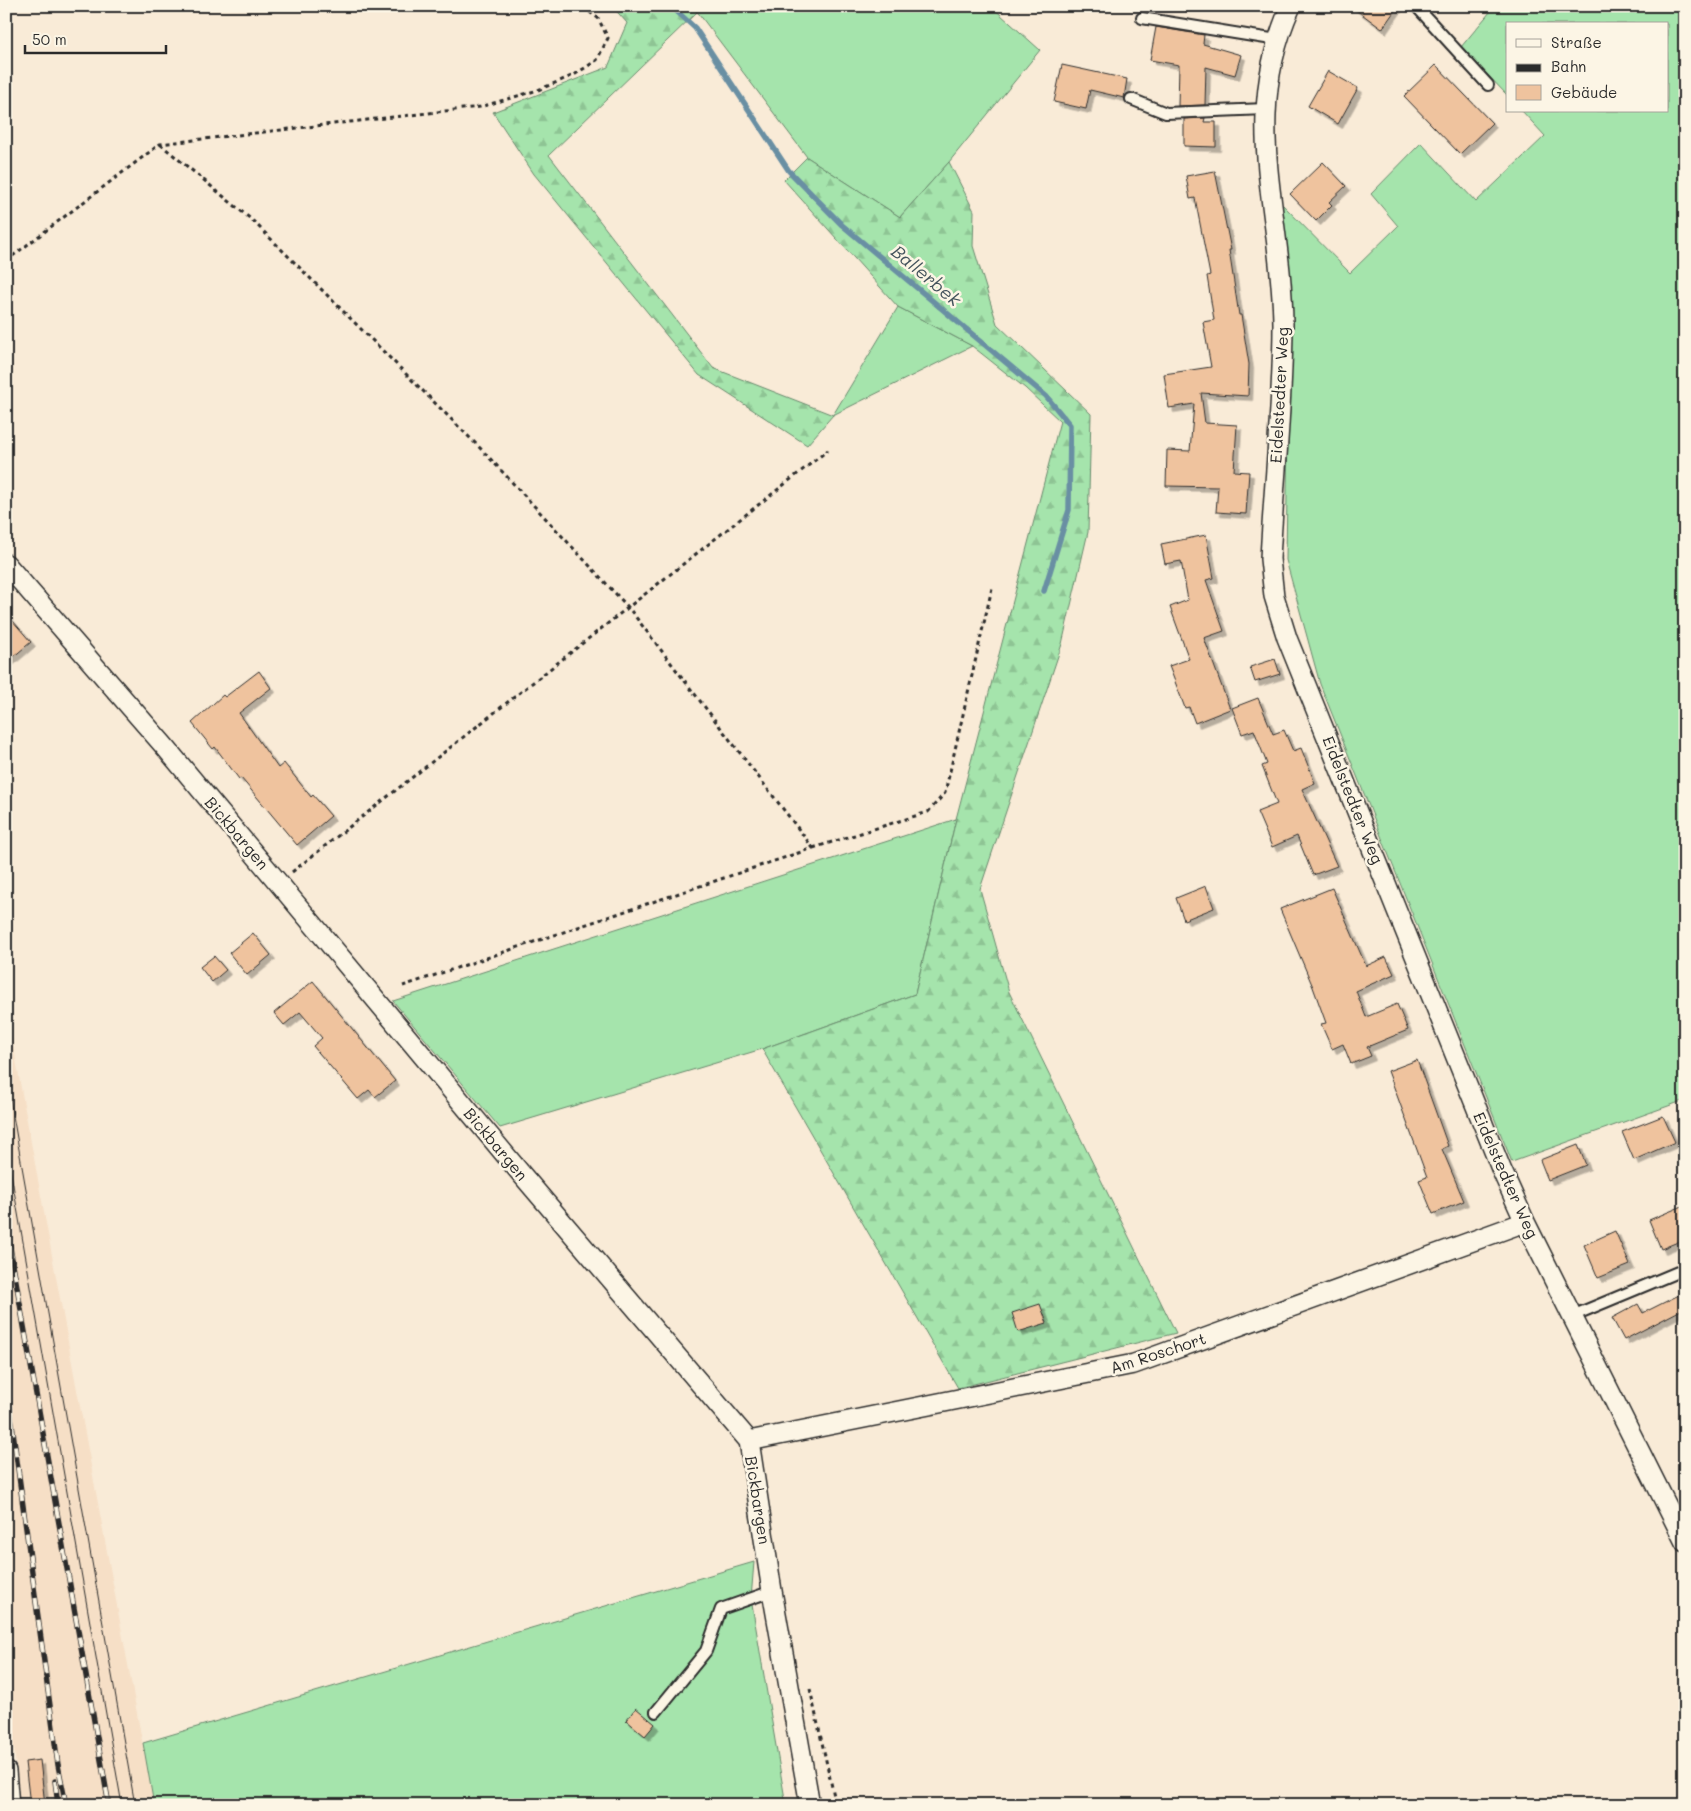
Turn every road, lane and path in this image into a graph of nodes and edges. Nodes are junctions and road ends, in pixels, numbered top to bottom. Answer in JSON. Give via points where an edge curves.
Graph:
{"nodes":[{"id":1,"x":581,"y":6,"type":"edge"},
{"id":2,"x":1291,"y":6,"type":"edge"},
{"id":3,"x":1416,"y":6,"type":"edge"},
{"id":4,"x":1142,"y":18,"type":"dead end"},
{"id":5,"x":1278,"y":40,"type":"junction"},
{"id":6,"x":1488,"y":85,"type":"dead end"},
{"id":7,"x":1131,"y":99,"type":"dead end"},
{"id":8,"x":1266,"y":109,"type":"junction"},
{"id":9,"x":160,"y":144,"type":"junction"},
{"id":10,"x":6,"y":261,"type":"edge"},
{"id":11,"x":828,"y":450,"type":"dead end"},
{"id":12,"x":6,"y":564,"type":"edge"},
{"id":13,"x":992,"y":588,"type":"dead end"},
{"id":14,"x":628,"y":607,"type":"junction"},
{"id":15,"x":812,"y":848,"type":"junction"},
{"id":16,"x":278,"y":882,"type":"junction"},
{"id":17,"x":403,"y":986,"type":"dead end"},
{"id":18,"x":1525,"y":1222,"type":"junction"},
{"id":19,"x":1685,"y":1269,"type":"edge"},
{"id":20,"x":1572,"y":1316,"type":"junction"},
{"id":21,"x":749,"y":1441,"type":"junction"},
{"id":22,"x":1685,"y":1542,"type":"edge"},
{"id":23,"x":772,"y":1591,"type":"junction"},
{"id":24,"x":808,"y":1680,"type":"dead end"},
{"id":25,"x":656,"y":1712,"type":"dead end"},
{"id":26,"x":6,"y":1771,"type":"edge"},
{"id":27,"x":9,"y":1805,"type":"edge"},
{"id":28,"x":810,"y":1805,"type":"edge"},
{"id":29,"x":836,"y":1805,"type":"edge"}],
"edges":[{"from":1,"to":9,"type":"path","via":[[598,18],[608,38],[597,60],[574,75],[538,90],[480,107]]},
{"from":2,"to":5,"type":"street","name":"Eidelstedter Weg"},
{"from":3,"to":6,"type":"lane"},
{"from":4,"to":5,"type":"lane"},
{"from":5,"to":8,"type":"street","name":"Eidelstedter Weg","via":[[1268,79]]},
{"from":7,"to":8,"type":"lane","via":[[1166,114]]},
{"from":8,"to":18,"type":"street","name":"Eidelstedter Weg","via":[[1266,157],[1283,324],[1270,559],[1274,596],[1287,638]]},
{"from":9,"to":10,"type":"path"},
{"from":9,"to":14,"type":"path","via":[[260,227],[484,452]]},
{"from":11,"to":14,"type":"path"},
{"from":12,"to":16,"type":"street","name":"Bickbargen"},
{"from":13,"to":15,"type":"path","via":[[945,793],[928,812]]},
{"from":14,"to":15,"type":"path"},
{"from":14,"to":16,"type":"path"},
{"from":15,"to":17,"type":"path"},
{"from":16,"to":21,"type":"street","name":"Bickbargen"},
{"from":18,"to":20,"type":"street","name":"Eidelstedter Weg"},
{"from":18,"to":21,"type":"street","name":"Am Roschort","via":[[1134,1364]]},
{"from":19,"to":20,"type":"lane"},
{"from":20,"to":22,"type":"street","name":"Eidelstedter Weg"},
{"from":21,"to":23,"type":"street","name":"Bickbargen"},
{"from":23,"to":25,"type":"lane","via":[[721,1610],[706,1651]]},
{"from":23,"to":28,"type":"street","name":"Bickbargen"},
{"from":24,"to":29,"type":"path"},
{"from":26,"to":27,"type":"street"}]}
